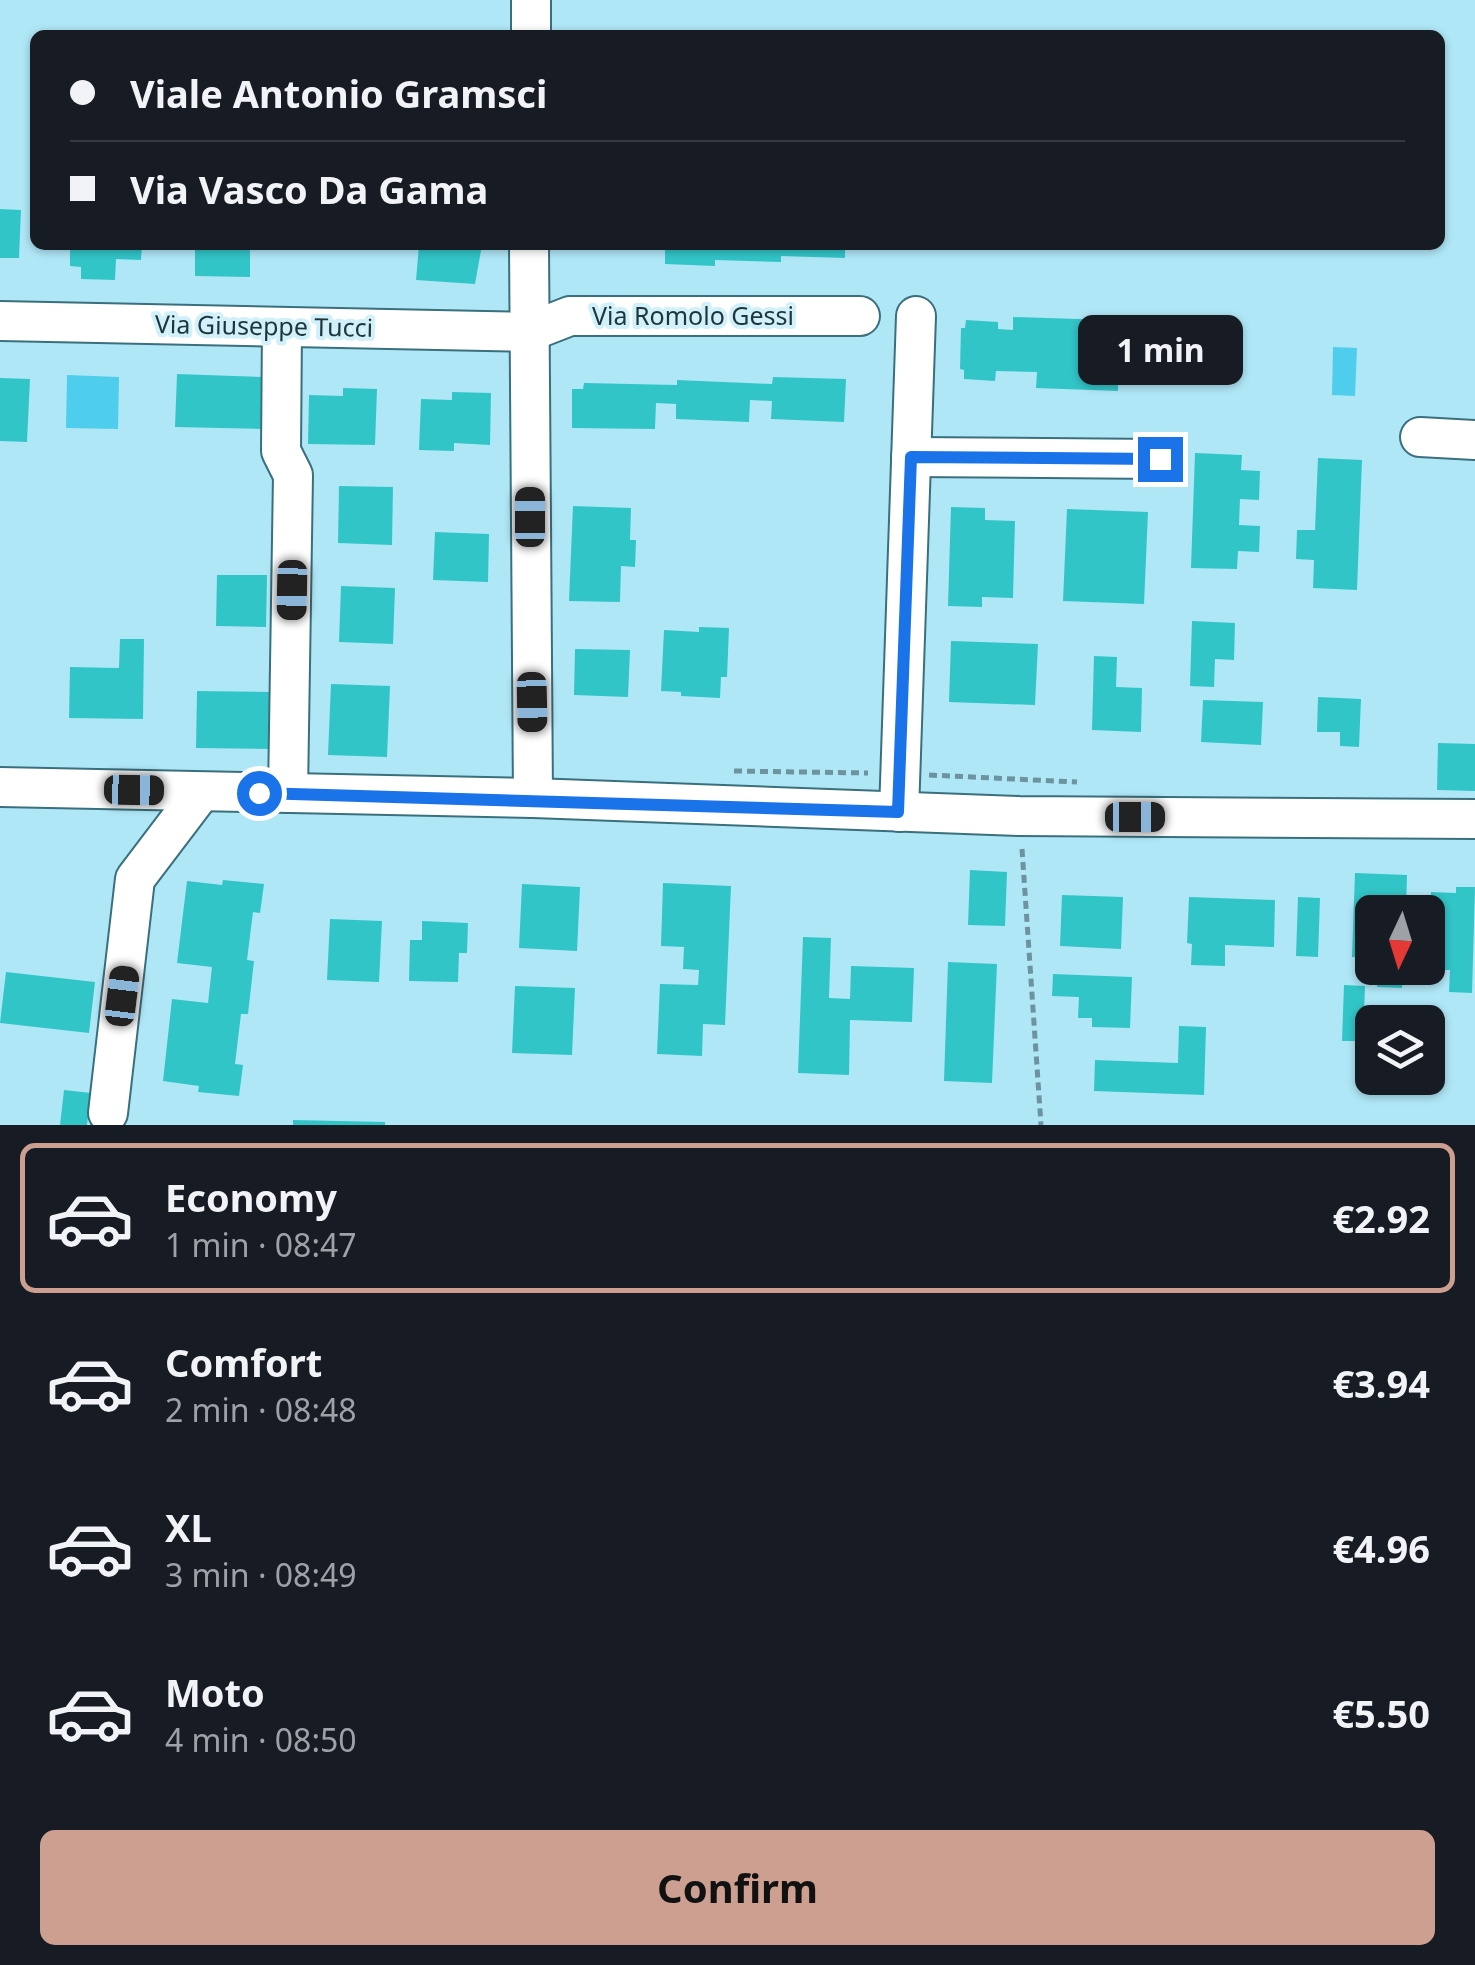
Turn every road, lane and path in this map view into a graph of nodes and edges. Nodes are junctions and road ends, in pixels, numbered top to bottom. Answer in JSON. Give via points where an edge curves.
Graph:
{"nodes":[{"id":1,"x":531,"y":0,"type":"edge"},
{"id":2,"x":531,"y":30,"type":"edge"},
{"id":3,"x":529,"y":250,"type":"edge"},
{"id":4,"x":860,"y":316,"type":"dead end"},
{"id":5,"x":916,"y":316,"type":"dead end"},
{"id":6,"x":0,"y":321,"type":"edge"},
{"id":7,"x":282,"y":327,"type":"junction"},
{"id":8,"x":528,"y":332,"type":"junction"},
{"id":9,"x":1420,"y":437,"type":"dead end"},
{"id":10,"x":1475,"y":440,"type":"edge"},
{"id":11,"x":911,"y":457,"type":"junction"},
{"id":12,"x":1160,"y":459,"type":"dead end"},
{"id":13,"x":0,"y":788,"type":"edge"},
{"id":14,"x":200,"y":792,"type":"junction"},
{"id":15,"x":288,"y":793,"type":"junction"},
{"id":16,"x":533,"y":798,"type":"junction"},
{"id":17,"x":898,"y":812,"type":"junction"},
{"id":18,"x":1020,"y":816,"type":"junction"},
{"id":19,"x":1475,"y":819,"type":"edge"},
{"id":20,"x":108,"y":1113,"type":"dead end"},
{"id":21,"x":1041,"y":1125,"type":"edge"}],
"edges":[{"from":1,"to":2,"type":"street"},
{"from":3,"to":8,"type":"street"},
{"from":4,"to":8,"type":"street","name":"Via Romolo Gessi","via":[[570,316]]},
{"from":5,"to":11,"type":"street"},
{"from":6,"to":7,"type":"street","name":"Via Giuseppe Tucci"},
{"from":7,"to":8,"type":"street","name":"Via Giuseppe Tucci"},
{"from":7,"to":15,"type":"street","via":[[281,451],[293,475]]},
{"from":8,"to":16,"type":"street"},
{"from":9,"to":10,"type":"street"},
{"from":11,"to":12,"type":"street"},
{"from":11,"to":17,"type":"street"},
{"from":13,"to":14,"type":"street"},
{"from":14,"to":15,"type":"street"},
{"from":14,"to":20,"type":"street","via":[[135,879]]},
{"from":15,"to":16,"type":"street"},
{"from":16,"to":17,"type":"street"},
{"from":17,"to":18,"type":"street"},
{"from":18,"to":19,"type":"street"},
{"from":18,"to":21,"type":"path"}]}
